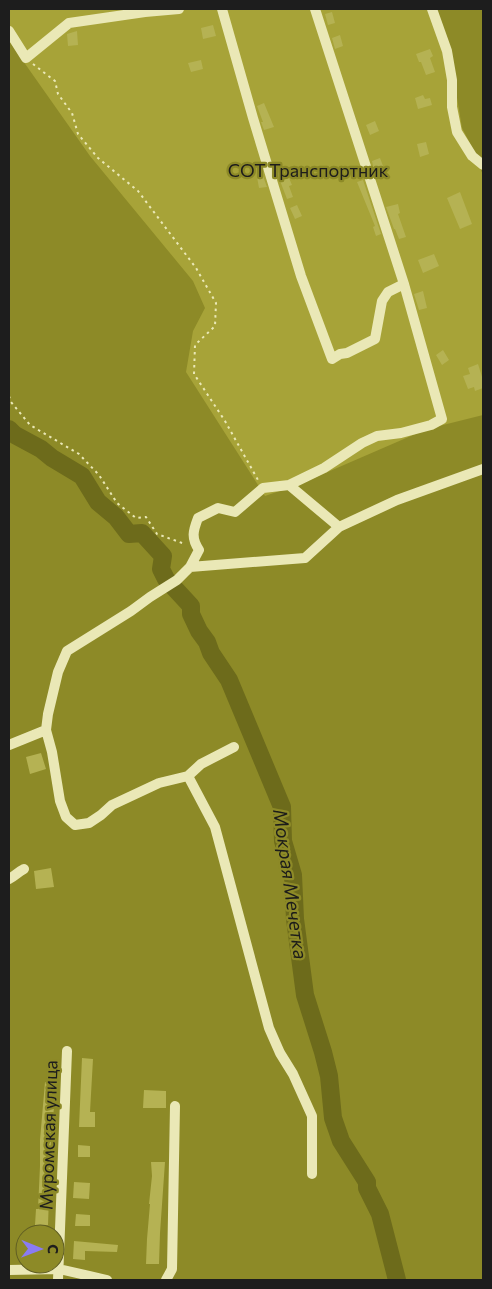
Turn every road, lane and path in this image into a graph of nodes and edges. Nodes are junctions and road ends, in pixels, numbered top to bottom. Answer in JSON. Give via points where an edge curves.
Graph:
{"nodes":[{"id":1,"x":179,"y":9,"type":"edge"},
{"id":2,"x":222,"y":9,"type":"edge"},
{"id":3,"x":315,"y":9,"type":"edge"},
{"id":4,"x":432,"y":9,"type":"edge"},
{"id":5,"x":9,"y":31,"type":"edge"},
{"id":6,"x":26,"y":58,"type":"junction"},
{"id":7,"x":483,"y":166,"type":"edge"},
{"id":8,"x":404,"y":284,"type":"junction"},
{"id":9,"x":9,"y":396,"type":"edge"},
{"id":10,"x":483,"y":469,"type":"edge"},
{"id":11,"x":289,"y":485,"type":"junction"},
{"id":12,"x":263,"y":488,"type":"junction"},
{"id":13,"x":339,"y":527,"type":"junction"},
{"id":14,"x":193,"y":541,"type":"junction"},
{"id":15,"x":190,"y":567,"type":"junction"},
{"id":16,"x":46,"y":730,"type":"junction"},
{"id":17,"x":9,"y":745,"type":"edge"},
{"id":18,"x":234,"y":747,"type":"dead end"},
{"id":19,"x":188,"y":776,"type":"junction"},
{"id":20,"x":24,"y":869,"type":"dead end"},
{"id":21,"x":9,"y":879,"type":"edge"},
{"id":22,"x":67,"y":1051,"type":"dead end"},
{"id":23,"x":175,"y":1106,"type":"dead end"},
{"id":24,"x":312,"y":1174,"type":"dead end"},
{"id":25,"x":61,"y":1224,"type":"edge"},
{"id":26,"x":65,"y":1270,"type":"edge"},
{"id":27,"x":107,"y":1280,"type":"edge"},
{"id":28,"x":166,"y":1280,"type":"edge"}],
"edges":[{"from":1,"to":6,"type":"street","via":[[68,23]]},
{"from":2,"to":8,"type":"street","via":[[301,276],[332,359],[375,339],[382,301],[388,292]]},
{"from":3,"to":8,"type":"street"},
{"from":4,"to":7,"type":"street","via":[[447,51],[457,132],[472,156]]},
{"from":5,"to":6,"type":"street"},
{"from":6,"to":12,"type":"path","via":[[55,81],[58,94],[72,113],[78,134],[98,158],[138,191],[196,268],[216,303],[216,326],[195,346],[194,374]]},
{"from":8,"to":11,"type":"street","via":[[442,419],[402,433],[378,436]]},
{"from":9,"to":14,"type":"path","via":[[30,424],[80,454],[99,475],[117,503],[136,518],[146,516],[157,534],[189,545]]},
{"from":10,"to":13,"type":"street","via":[[397,500]]},
{"from":11,"to":12,"type":"street"},
{"from":11,"to":13,"type":"street"},
{"from":12,"to":14,"type":"street","via":[[235,512],[218,508],[198,518]]},
{"from":13,"to":15,"type":"street","via":[[305,558]]},
{"from":14,"to":15,"type":"street","via":[[199,550]]},
{"from":15,"to":16,"type":"street","via":[[177,580],[68,651],[58,672]]},
{"from":16,"to":17,"type":"street"},
{"from":16,"to":19,"type":"street","via":[[60,801],[66,817],[75,825],[89,823],[112,805],[159,783]]},
{"from":18,"to":19,"type":"street","via":[[201,764]]},
{"from":19,"to":24,"type":"street","via":[[215,827],[269,1028],[312,1116]]},
{"from":20,"to":21,"type":"street"},
{"from":22,"to":25,"type":"street","name":"Муромская улица"},
{"from":23,"to":28,"type":"street","via":[[172,1269]]},
{"from":26,"to":27,"type":"street"}]}
